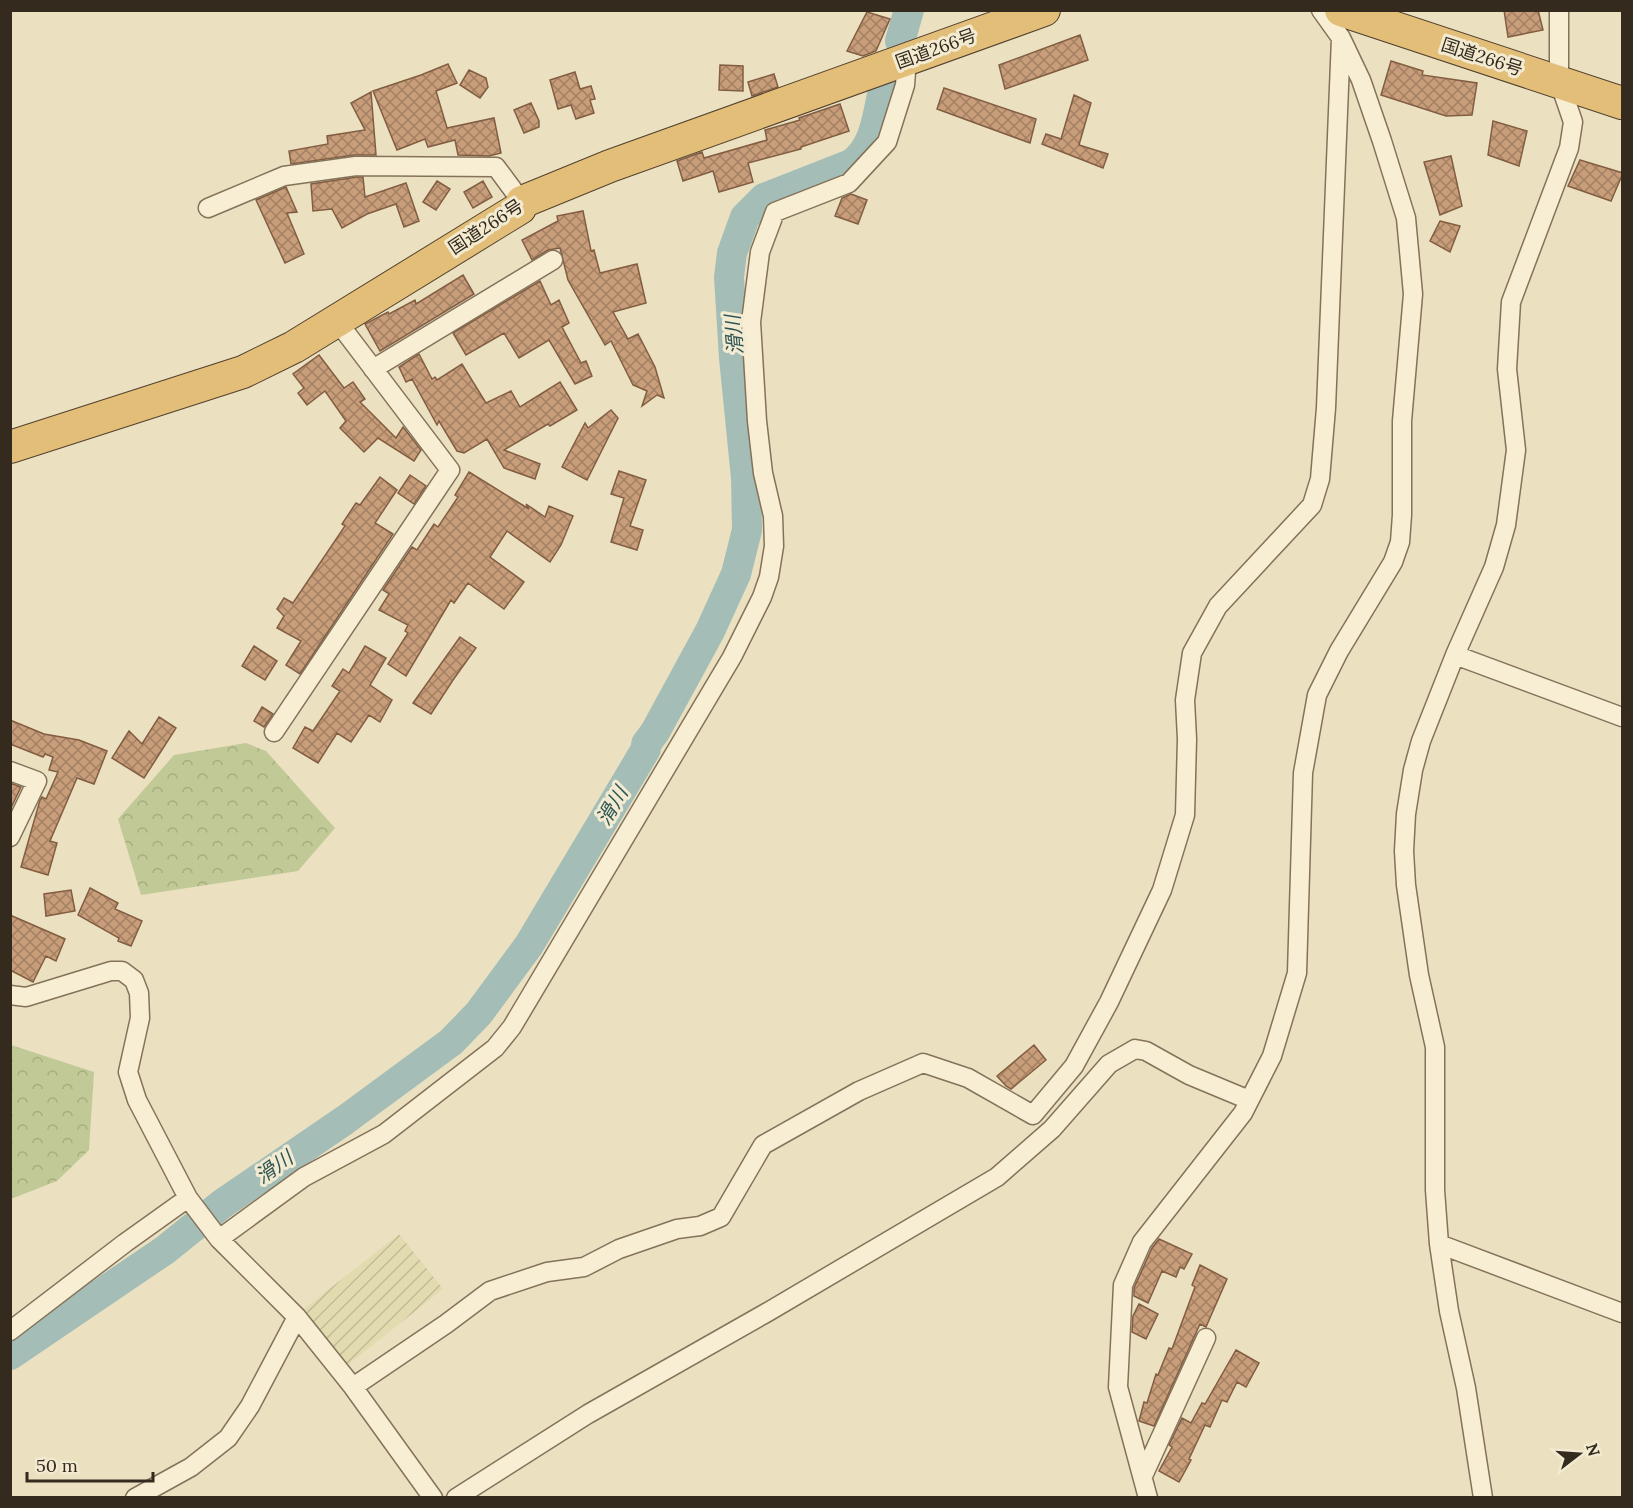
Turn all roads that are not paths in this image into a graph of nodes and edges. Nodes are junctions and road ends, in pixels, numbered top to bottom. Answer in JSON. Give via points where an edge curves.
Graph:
{"nodes":[{"id":1,"x":1044,"y":10,"type":"edge"},
{"id":2,"x":1321,"y":10,"type":"edge"},
{"id":3,"x":1559,"y":10,"type":"edge"},
{"id":4,"x":1341,"y":24,"type":"edge"},
{"id":5,"x":907,"y":59,"type":"junction"},
{"id":6,"x":1559,"y":81,"type":"junction"},
{"id":7,"x":1623,"y":103,"type":"edge"},
{"id":8,"x":522,"y":201,"type":"junction"},
{"id":9,"x":208,"y":208,"type":"dead end"},
{"id":10,"x":554,"y":260,"type":"dead end"},
{"id":11,"x":337,"y":321,"type":"junction"},
{"id":12,"x":373,"y":369,"type":"junction"},
{"id":13,"x":10,"y":447,"type":"edge"},
{"id":14,"x":1455,"y":655,"type":"junction"},
{"id":15,"x":1623,"y":717,"type":"edge"},
{"id":16,"x":274,"y":732,"type":"dead end"},
{"id":17,"x":10,"y":771,"type":"edge"},
{"id":18,"x":10,"y":837,"type":"edge"},
{"id":19,"x":10,"y":995,"type":"edge"},
{"id":20,"x":1250,"y":1100,"type":"junction"},
{"id":21,"x":188,"y":1199,"type":"junction"},
{"id":22,"x":219,"y":1238,"type":"junction"},
{"id":23,"x":1439,"y":1244,"type":"junction"},
{"id":24,"x":1623,"y":1313,"type":"edge"},
{"id":25,"x":297,"y":1317,"type":"junction"},
{"id":26,"x":10,"y":1331,"type":"edge"},
{"id":27,"x":1206,"y":1338,"type":"dead end"},
{"id":28,"x":353,"y":1387,"type":"junction"},
{"id":29,"x":1143,"y":1476,"type":"junction"},
{"id":30,"x":135,"y":1497,"type":"edge"},
{"id":31,"x":433,"y":1497,"type":"edge"},
{"id":32,"x":456,"y":1497,"type":"edge"},
{"id":33,"x":1148,"y":1497,"type":"edge"},
{"id":34,"x":1483,"y":1497,"type":"edge"}],
"edges":[{"from":1,"to":5,"type":"highway","name":"国道266号"},
{"from":2,"to":4,"type":"street"},
{"from":3,"to":6,"type":"street"},
{"from":4,"to":6,"type":"highway","name":"国道266号"},
{"from":4,"to":20,"type":"street","via":[[1406,218],[1413,294],[1402,421],[1400,542],[1393,562],[1317,695],[1303,773],[1297,973],[1272,1056]]},
{"from":4,"to":28,"type":"street","via":[[1320,479],[1312,505],[1218,606],[1192,653],[1185,700],[1185,815],[1180,836],[1162,890],[1074,1066],[1033,1115],[968,1078],[923,1063],[859,1091],[763,1145],[721,1217],[619,1249],[584,1267],[547,1272],[490,1291]]},
{"from":5,"to":8,"type":"highway","name":"国道266号"},
{"from":5,"to":22,"type":"street","via":[[905,85],[887,142],[849,183],[775,212],[760,252],[751,322],[752,363],[774,546],[762,597],[726,666],[512,1027],[495,1048],[384,1134],[304,1177]]},
{"from":6,"to":7,"type":"highway","name":"国道266号"},
{"from":6,"to":14,"type":"street","via":[[1573,122],[1569,148],[1511,302],[1507,369],[1516,450],[1506,525],[1494,567]]},
{"from":8,"to":9,"type":"street","via":[[496,167],[356,166],[284,176]]},
{"from":8,"to":11,"type":"highway","name":"国道266号","via":[[520,208]]},
{"from":10,"to":12,"type":"street"},
{"from":11,"to":12,"type":"street"},
{"from":11,"to":13,"type":"highway","name":"国道266号","via":[[243,372]]},
{"from":12,"to":16,"type":"street","via":[[450,470]]},
{"from":14,"to":15,"type":"street"},
{"from":14,"to":23,"type":"street","via":[[1413,770],[1404,851],[1419,975],[1435,1047]]},
{"from":17,"to":18,"type":"street","via":[[38,781]]},
{"from":19,"to":21,"type":"street","via":[[26,997],[111,971],[122,971],[134,980],[140,1018],[128,1072],[137,1100]]},
{"from":20,"to":29,"type":"street","via":[[1142,1242],[1123,1285],[1118,1387]]},
{"from":20,"to":32,"type":"street","via":[[1135,1049],[1109,1064],[1052,1129],[997,1177],[588,1414]]},
{"from":21,"to":22,"type":"street"},
{"from":21,"to":26,"type":"street"},
{"from":22,"to":25,"type":"street"},
{"from":23,"to":24,"type":"street"},
{"from":23,"to":34,"type":"street"},
{"from":25,"to":28,"type":"street"},
{"from":25,"to":30,"type":"street","via":[[250,1406],[228,1437],[191,1467]]},
{"from":27,"to":29,"type":"street"},
{"from":28,"to":31,"type":"street"},
{"from":29,"to":33,"type":"street"}]}
